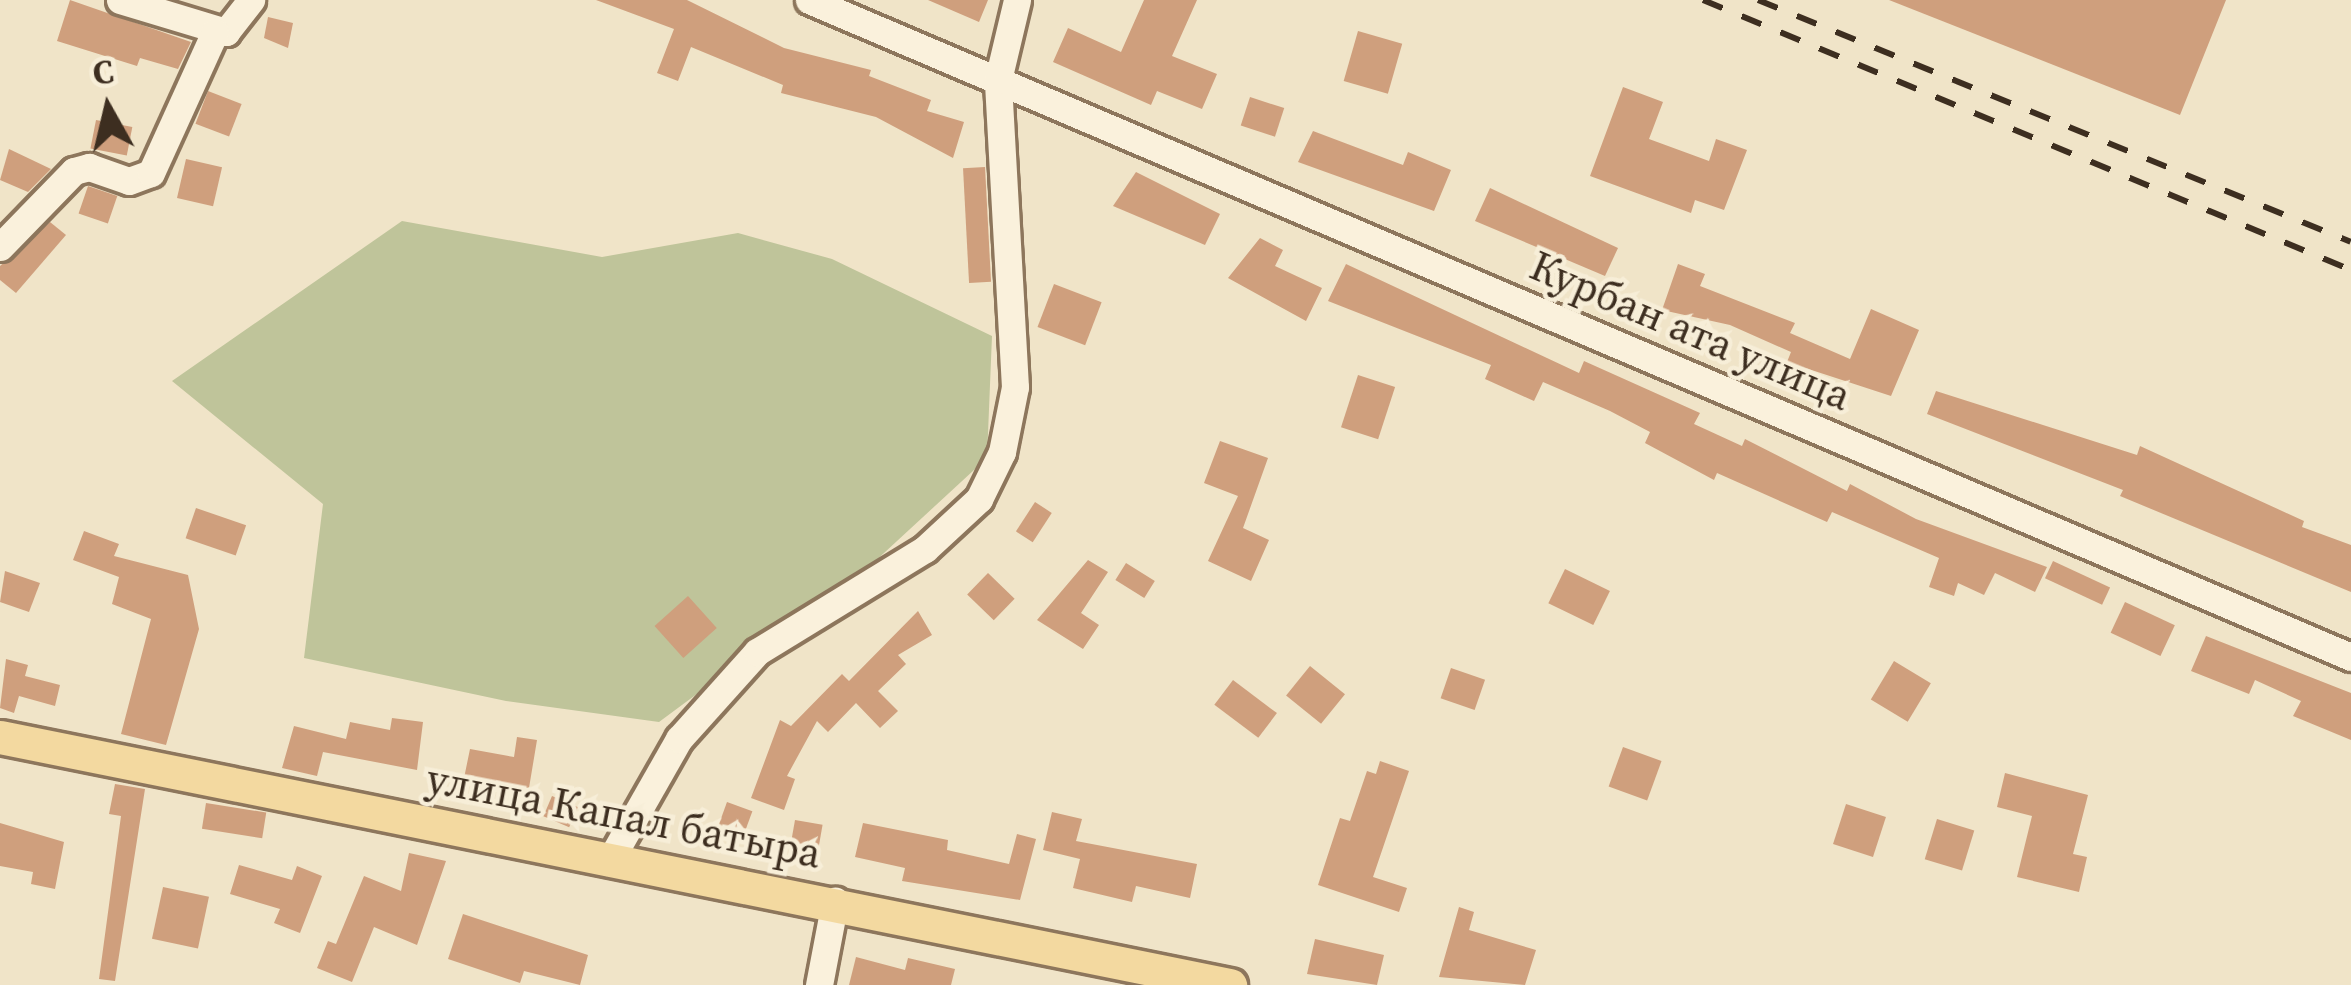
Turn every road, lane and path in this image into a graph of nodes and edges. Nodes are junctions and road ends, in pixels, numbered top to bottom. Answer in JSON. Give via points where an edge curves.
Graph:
{"nodes":[{"id":1,"x":120,"y":0,"type":"edge"},
{"id":2,"x":251,"y":0,"type":"edge"},
{"id":3,"x":808,"y":0,"type":"edge"},
{"id":4,"x":1018,"y":0,"type":"edge"},
{"id":5,"x":215,"y":32,"type":"junction"},
{"id":6,"x":998,"y":80,"type":"junction"},
{"id":7,"x":0,"y":248,"type":"edge"},
{"id":8,"x":2351,"y":657,"type":"edge"},
{"id":9,"x":0,"y":737,"type":"edge"},
{"id":10,"x":609,"y":862,"type":"junction"},
{"id":11,"x":835,"y":901,"type":"junction"},
{"id":12,"x":819,"y":985,"type":"edge"},
{"id":13,"x":1230,"y":985,"type":"edge"}],
"edges":[{"from":1,"to":5,"type":"street"},
{"from":2,"to":5,"type":"street","via":[[236,29]]},
{"from":3,"to":6,"type":"street","name":"Курбан ата улица"},
{"from":4,"to":6,"type":"street"},
{"from":5,"to":7,"type":"street","via":[[151,173],[129,181],[89,167],[74,171]]},
{"from":6,"to":8,"type":"street","name":"Курбан ата улица"},
{"from":6,"to":10,"type":"street","via":[[1015,387],[1002,452],[979,499],[925,549],[757,652],[679,739]]},
{"from":9,"to":10,"type":"main road","name":"улица Капал батыра"},
{"from":10,"to":11,"type":"main road","name":"улица Капал батыра"},
{"from":11,"to":12,"type":"street"},
{"from":11,"to":13,"type":"main road","name":"улица Капал батыра"}]}
